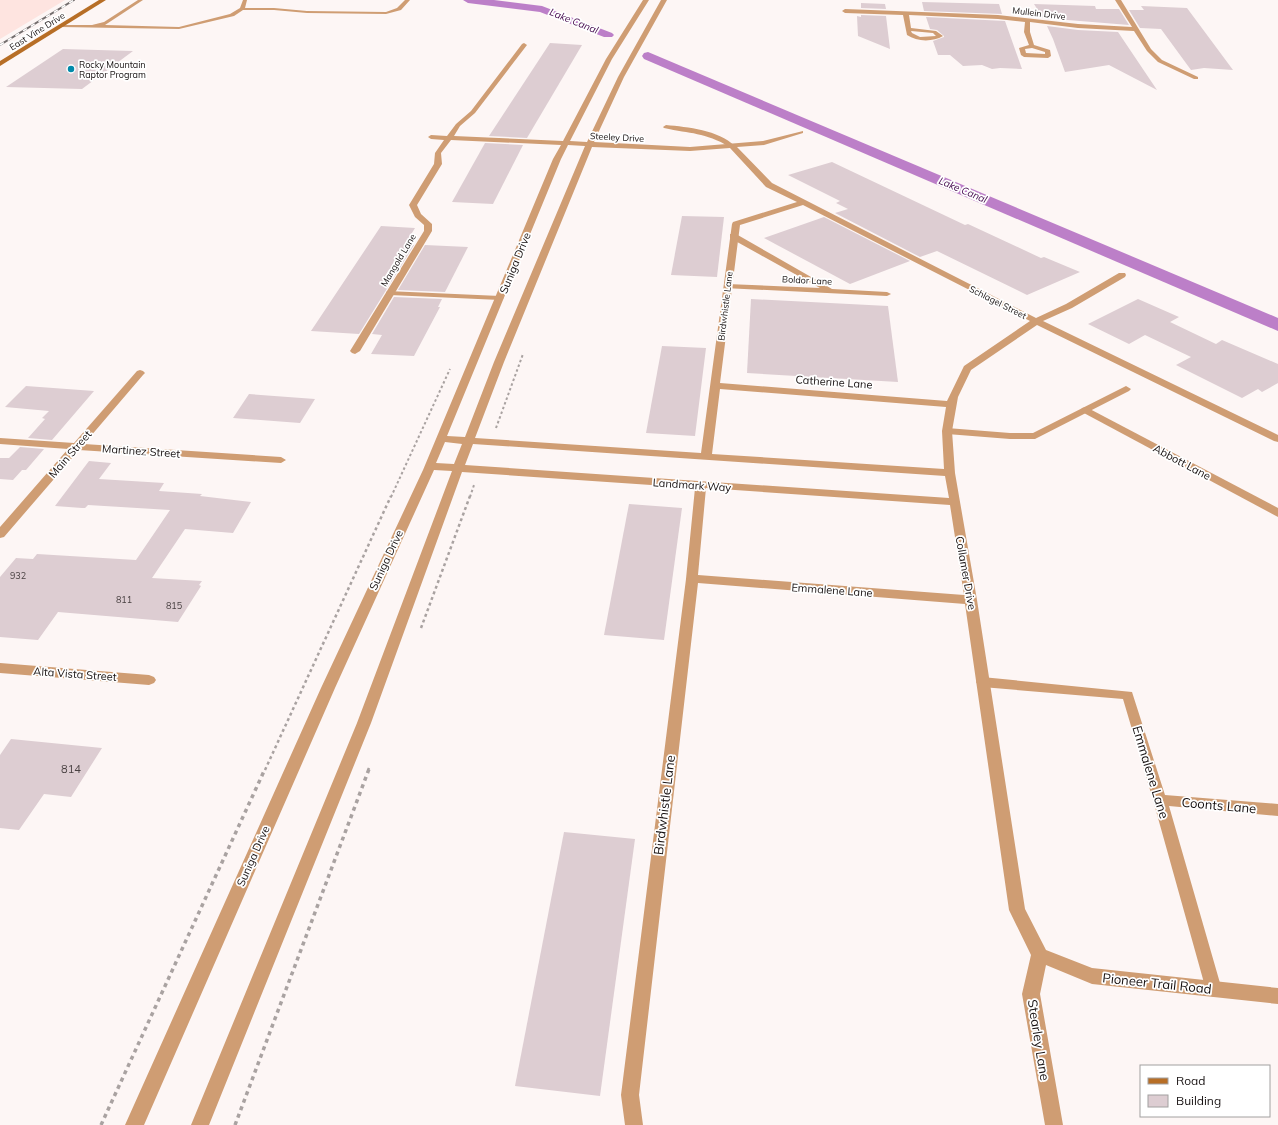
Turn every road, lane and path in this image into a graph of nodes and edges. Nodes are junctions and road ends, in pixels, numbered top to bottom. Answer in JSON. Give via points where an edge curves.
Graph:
{"nodes":[{"id":1,"x":103,"y":0,"type":"edge"},
{"id":2,"x":141,"y":0,"type":"edge"},
{"id":3,"x":245,"y":0,"type":"edge"},
{"id":4,"x":408,"y":0,"type":"edge"},
{"id":5,"x":646,"y":0,"type":"edge"},
{"id":6,"x":664,"y":0,"type":"edge"},
{"id":7,"x":1118,"y":0,"type":"edge"},
{"id":8,"x":242,"y":9,"type":"junction"},
{"id":9,"x":845,"y":11,"type":"dead end"},
{"id":10,"x":906,"y":14,"type":"junction"},
{"id":11,"x":1028,"y":20,"type":"junction"},
{"id":12,"x":61,"y":26,"type":"junction"},
{"id":13,"x":92,"y":26,"type":"junction"},
{"id":14,"x":909,"y":29,"type":"junction"},
{"id":15,"x":1135,"y":29,"type":"junction"},
{"id":16,"x":524,"y":45,"type":"dead end"},
{"id":17,"x":1032,"y":46,"type":"dead end"},
{"id":18,"x":0,"y":64,"type":"edge"},
{"id":19,"x":1196,"y":78,"type":"dead end"},
{"id":20,"x":666,"y":127,"type":"dead end"},
{"id":21,"x":801,"y":132,"type":"dead end"},
{"id":22,"x":431,"y":137,"type":"dead end"},
{"id":23,"x":448,"y":138,"type":"junction"},
{"id":24,"x":565,"y":144,"type":"junction"},
{"id":25,"x":589,"y":145,"type":"junction"},
{"id":26,"x":732,"y":146,"type":"junction"},
{"id":27,"x":803,"y":204,"type":"junction"},
{"id":28,"x":734,"y":236,"type":"junction"},
{"id":29,"x":1122,"y":275,"type":"dead end"},
{"id":30,"x":727,"y":286,"type":"junction"},
{"id":31,"x":831,"y":292,"type":"junction"},
{"id":32,"x":390,"y":293,"type":"junction"},
{"id":33,"x":887,"y":294,"type":"dead end"},
{"id":34,"x":500,"y":298,"type":"junction"},
{"id":35,"x":1036,"y":321,"type":"junction"},
{"id":36,"x":525,"y":349,"type":"dead end"},
{"id":37,"x":355,"y":351,"type":"dead end"},
{"id":38,"x":452,"y":364,"type":"dead end"},
{"id":39,"x":140,"y":373,"type":"dead end"},
{"id":40,"x":714,"y":386,"type":"junction"},
{"id":41,"x":1126,"y":389,"type":"dead end"},
{"id":42,"x":951,"y":404,"type":"junction"},
{"id":43,"x":1086,"y":410,"type":"junction"},
{"id":44,"x":947,"y":431,"type":"junction"},
{"id":45,"x":441,"y":438,"type":"junction"},
{"id":46,"x":1278,"y":439,"type":"edge"},
{"id":47,"x":469,"y":440,"type":"junction"},
{"id":48,"x":0,"y":441,"type":"edge"},
{"id":49,"x":490,"y":442,"type":"junction"},
{"id":50,"x":76,"y":447,"type":"junction"},
{"id":51,"x":706,"y":457,"type":"junction"},
{"id":52,"x":281,"y":460,"type":"dead end"},
{"id":53,"x":429,"y":466,"type":"junction"},
{"id":54,"x":458,"y":468,"type":"junction"},
{"id":55,"x":480,"y":470,"type":"junction"},
{"id":56,"x":950,"y":473,"type":"junction"},
{"id":57,"x":701,"y":486,"type":"junction"},
{"id":58,"x":954,"y":502,"type":"junction"},
{"id":59,"x":1278,"y":513,"type":"edge"},
{"id":60,"x":0,"y":534,"type":"edge"},
{"id":61,"x":692,"y":579,"type":"junction"},
{"id":62,"x":972,"y":600,"type":"junction"},
{"id":63,"x":420,"y":632,"type":"dead end"},
{"id":64,"x":0,"y":668,"type":"edge"},
{"id":65,"x":149,"y":680,"type":"dead end"},
{"id":66,"x":982,"y":682,"type":"junction"},
{"id":67,"x":370,"y":765,"type":"dead end"},
{"id":68,"x":1160,"y":800,"type":"junction"},
{"id":69,"x":1278,"y":810,"type":"edge"},
{"id":70,"x":1040,"y":955,"type":"junction"},
{"id":71,"x":1214,"y":990,"type":"junction"},
{"id":72,"x":1278,"y":996,"type":"edge"},
{"id":73,"x":101,"y":1125,"type":"edge"},
{"id":74,"x":134,"y":1125,"type":"edge"},
{"id":75,"x":200,"y":1125,"type":"edge"},
{"id":76,"x":235,"y":1125,"type":"edge"},
{"id":77,"x":634,"y":1125,"type":"edge"},
{"id":78,"x":1054,"y":1125,"type":"edge"}],
"edges":[{"from":1,"to":12,"type":"main road","name":"East Vine Drive"},
{"from":2,"to":13,"type":"lane","via":[[106,22]]},
{"from":3,"to":8,"type":"lane"},
{"from":4,"to":8,"type":"lane","via":[[399,9],[386,13]]},
{"from":5,"to":24,"type":"street","name":"Suniga Drive","via":[[609,59]]},
{"from":6,"to":25,"type":"street","via":[[621,77]]},
{"from":7,"to":15,"type":"street"},
{"from":8,"to":13,"type":"lane","via":[[232,15],[179,28]]},
{"from":9,"to":10,"type":"street","name":"Mullein Drive"},
{"from":10,"to":11,"type":"street","name":"Mullein Drive"},
{"from":10,"to":14,"type":"street"},
{"from":11,"to":15,"type":"street","name":"Mullein Drive"},
{"from":11,"to":17,"type":"street","via":[[1027,32]]},
{"from":12,"to":13,"type":"lane"},
{"from":12,"to":18,"type":"main road","name":"East Vine Drive"},
{"from":14,"to":14,"type":"street","via":[[934,32],[940,36],[931,39],[914,38],[909,34]]},
{"from":15,"to":19,"type":"street","via":[[1160,61]]},
{"from":16,"to":23,"type":"street","name":"Mangold Lane","via":[[473,112],[458,124]]},
{"from":20,"to":26,"type":"lane","via":[[709,134]]},
{"from":21,"to":26,"type":"street","name":"Steeley Drive","via":[[764,143]]},
{"from":22,"to":23,"type":"street","name":"Steeley Drive"},
{"from":23,"to":24,"type":"street","name":"Steeley Drive"},
{"from":23,"to":32,"type":"street","name":"Mangold Lane","via":[[438,153],[438,164],[413,205],[418,215],[428,224],[428,231]]},
{"from":24,"to":25,"type":"street","name":"Steeley Drive"},
{"from":24,"to":34,"type":"street","name":"Suniga Drive"},
{"from":25,"to":26,"type":"street","name":"Steeley Drive","via":[[690,150]]},
{"from":25,"to":47,"type":"street"},
{"from":26,"to":27,"type":"street","name":"Schlagel Street","via":[[769,185]]},
{"from":27,"to":28,"type":"street","name":"Birdwhistle Lane","via":[[736,224]]},
{"from":27,"to":35,"type":"street","name":"Schlagel Street"},
{"from":28,"to":30,"type":"street","name":"Birdwhistle Lane"},
{"from":28,"to":31,"type":"lane"},
{"from":29,"to":35,"type":"street","name":"Collamer Drive","via":[[1069,306]]},
{"from":30,"to":31,"type":"lane","name":"Boldor Lane"},
{"from":30,"to":40,"type":"street","name":"Birdwhistle Lane"},
{"from":31,"to":33,"type":"lane","name":"Boldor Lane"},
{"from":32,"to":34,"type":"lane"},
{"from":32,"to":37,"type":"street","name":"Mangold Lane"},
{"from":34,"to":45,"type":"street","name":"Suniga Drive"},
{"from":35,"to":42,"type":"street","name":"Collamer Drive","via":[[967,368]]},
{"from":35,"to":46,"type":"street","name":"Schlagel Street"},
{"from":36,"to":49,"type":"path"},
{"from":38,"to":73,"type":"path"},
{"from":39,"to":50,"type":"street","name":"Main Street"},
{"from":40,"to":42,"type":"street","name":"Catherine Lane"},
{"from":40,"to":51,"type":"street","name":"Birdwhistle Lane"},
{"from":41,"to":43,"type":"lane"},
{"from":42,"to":44,"type":"street","name":"Collamer Drive"},
{"from":43,"to":44,"type":"lane","via":[[1035,436]]},
{"from":43,"to":59,"type":"street","name":"Abbott Lane"},
{"from":44,"to":56,"type":"street","name":"Collamer Drive"},
{"from":45,"to":47,"type":"street"},
{"from":45,"to":53,"type":"street","name":"Suniga Drive"},
{"from":47,"to":49,"type":"street"},
{"from":47,"to":54,"type":"street"},
{"from":48,"to":50,"type":"street","name":"Martinez Street"},
{"from":49,"to":51,"type":"street"},
{"from":50,"to":52,"type":"street","name":"Martinez Street"},
{"from":50,"to":60,"type":"street","name":"Main Street"},
{"from":51,"to":56,"type":"street"},
{"from":53,"to":54,"type":"street","name":"Landmark Way"},
{"from":53,"to":74,"type":"street","name":"Suniga Drive"},
{"from":54,"to":55,"type":"street","name":"Landmark Way"},
{"from":54,"to":75,"type":"street","via":[[364,724]]},
{"from":55,"to":57,"type":"street","name":"Landmark Way"},
{"from":55,"to":63,"type":"path"},
{"from":56,"to":58,"type":"street","name":"Collamer Drive"},
{"from":57,"to":58,"type":"street","name":"Landmark Way"},
{"from":57,"to":61,"type":"street","name":"Birdwhistle Lane"},
{"from":58,"to":62,"type":"street","name":"Collamer Drive"},
{"from":61,"to":62,"type":"street","name":"Emmalene Lane"},
{"from":61,"to":77,"type":"street","name":"Birdwhistle Lane","via":[[630,1095]]},
{"from":62,"to":66,"type":"street","name":"Collamer Drive"},
{"from":64,"to":65,"type":"street","name":"Alta Vista Street"},
{"from":66,"to":68,"type":"lane","name":"Emmalene Lane","via":[[1128,695]]},
{"from":66,"to":70,"type":"street","name":"Collamer Drive","via":[[1017,910]]},
{"from":67,"to":76,"type":"path"},
{"from":68,"to":69,"type":"lane","name":"Coonts Lane"},
{"from":68,"to":71,"type":"lane","name":"Emmalene Lane"},
{"from":70,"to":71,"type":"street","name":"Pioneer Trail Road","via":[[1092,976]]},
{"from":70,"to":78,"type":"street","name":"Stearley Lane","via":[[1032,994]]},
{"from":71,"to":72,"type":"street","name":"Pioneer Trail Road"}]}
